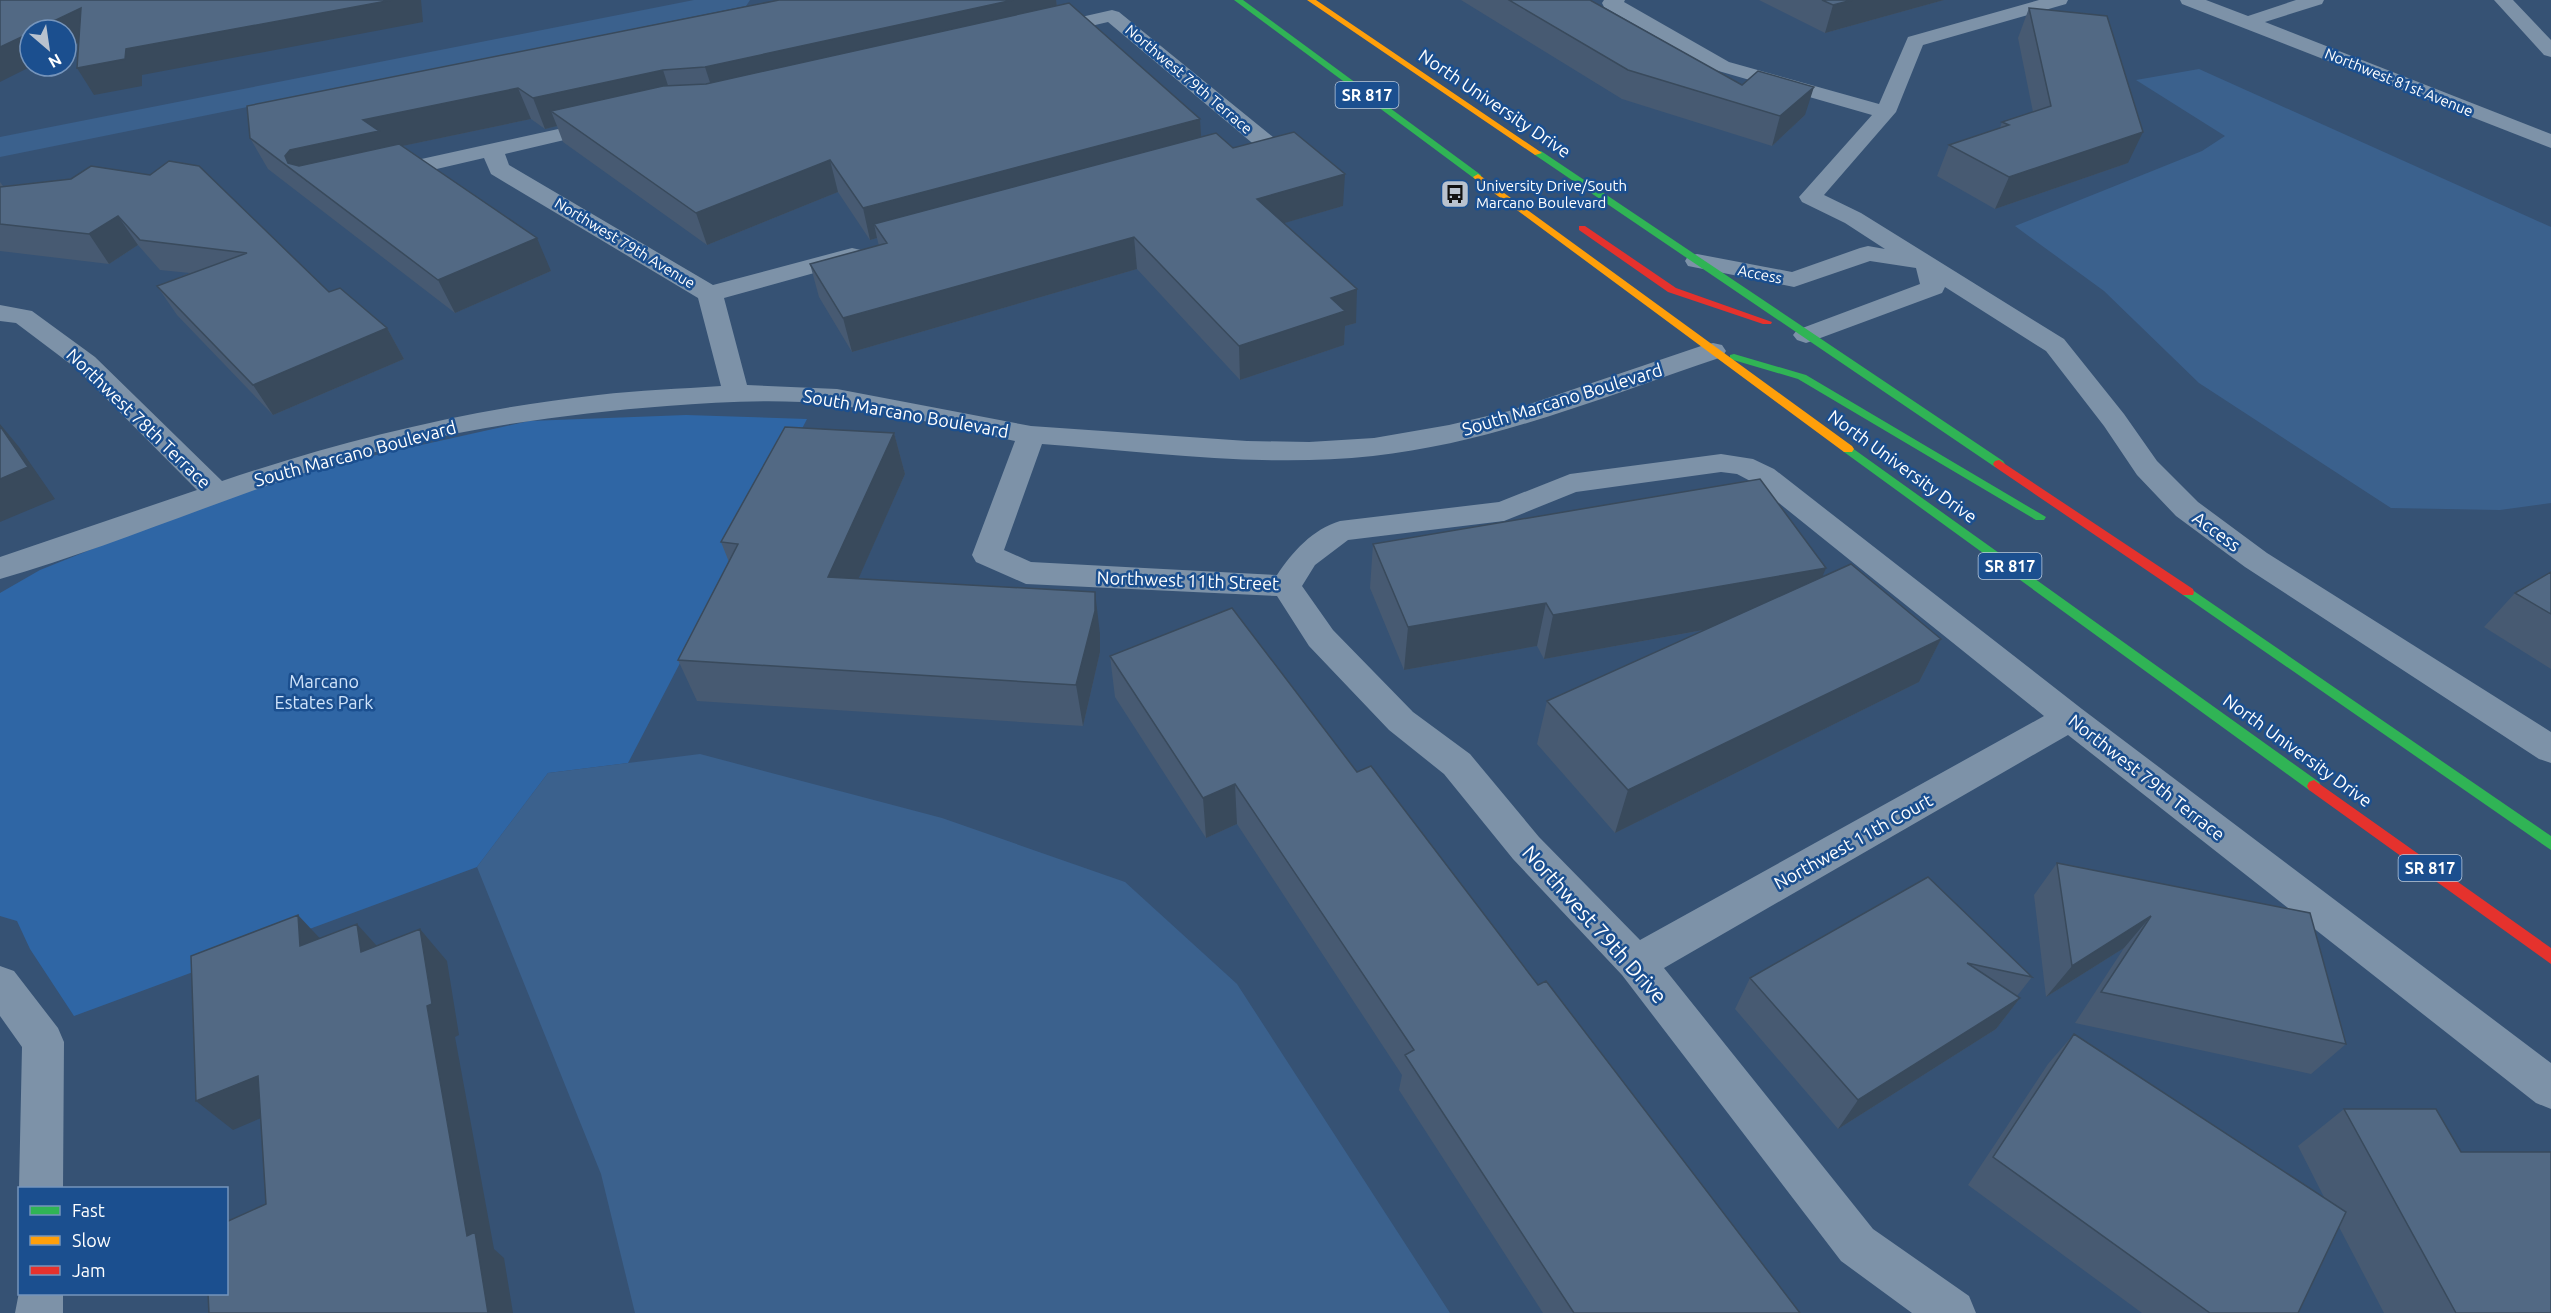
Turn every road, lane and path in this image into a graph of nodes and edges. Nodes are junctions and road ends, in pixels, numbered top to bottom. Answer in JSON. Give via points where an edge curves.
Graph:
{"nodes":[{"id":1,"x":1238,"y":0,"type":"edge"},
{"id":2,"x":1311,"y":0,"type":"edge"},
{"id":3,"x":1616,"y":0,"type":"edge"},
{"id":4,"x":2059,"y":0,"type":"edge"},
{"id":5,"x":2189,"y":0,"type":"edge"},
{"id":6,"x":2315,"y":0,"type":"edge"},
{"id":7,"x":2503,"y":0,"type":"edge"},
{"id":8,"x":2247,"y":22,"type":"junction"},
{"id":9,"x":1019,"y":37,"type":"edge"},
{"id":10,"x":2551,"y":51,"type":"edge"},
{"id":11,"x":1378,"y":104,"type":"junction"},
{"id":12,"x":1886,"y":112,"type":"junction"},
{"id":13,"x":628,"y":120,"type":"edge"},
{"id":14,"x":1438,"y":130,"type":"dead end"},
{"id":15,"x":2551,"y":142,"type":"edge"},
{"id":16,"x":1242,"y":148,"type":"edge"},
{"id":17,"x":493,"y":151,"type":"junction"},
{"id":18,"x":360,"y":179,"type":"edge"},
{"id":19,"x":1568,"y":218,"type":"dead end"},
{"id":20,"x":872,"y":250,"type":"edge"},
{"id":21,"x":1697,"y":261,"type":"junction"},
{"id":22,"x":1927,"y":263,"type":"junction"},
{"id":23,"x":710,"y":294,"type":"junction"},
{"id":24,"x":0,"y":313,"type":"edge"},
{"id":25,"x":1806,"y":335,"type":"junction"},
{"id":26,"x":1713,"y":351,"type":"junction"},
{"id":27,"x":736,"y":393,"type":"junction"},
{"id":28,"x":1031,"y":435,"type":"junction"},
{"id":29,"x":1743,"y":465,"type":"joint"},
{"id":30,"x":216,"y":492,"type":"junction"},
{"id":31,"x":2049,"y":523,"type":"dead end"},
{"id":32,"x":0,"y":568,"type":"edge"},
{"id":33,"x":2132,"y":571,"type":"dead end"},
{"id":34,"x":1286,"y":586,"type":"junction"},
{"id":35,"x":2206,"y":604,"type":"junction"},
{"id":36,"x":2070,"y":718,"type":"junction"},
{"id":37,"x":2551,"y":749,"type":"edge"},
{"id":38,"x":2551,"y":844,"type":"edge"},
{"id":39,"x":2551,"y":957,"type":"edge"},
{"id":40,"x":1636,"y":963,"type":"junction"},
{"id":41,"x":0,"y":984,"type":"edge"},
{"id":42,"x":2551,"y":1089,"type":"edge"},
{"id":43,"x":41,"y":1187,"type":"edge"},
{"id":44,"x":40,"y":1295,"type":"edge"},
{"id":45,"x":39,"y":1313,"type":"edge"},
{"id":46,"x":1952,"y":1313,"type":"edge"}],
"edges":[{"from":1,"to":11,"type":"main road","name":"North University Drive","number":"SR 817"},
{"from":2,"to":21,"type":"main road","name":"North University Drive","number":"SR 817"},
{"from":3,"to":12,"type":"street","via":[[1611,3],[1722,66]]},
{"from":4,"to":12,"type":"street","via":[[1915,41]]},
{"from":5,"to":8,"type":"street","name":"Northwest 81st Avenue"},
{"from":6,"to":8,"type":"street"},
{"from":7,"to":10,"type":"street"},
{"from":8,"to":15,"type":"street","name":"Northwest 81st Avenue"},
{"from":9,"to":16,"type":"street","name":"Northwest 79th Terrace","via":[[1112,16],[1265,142]]},
{"from":11,"to":14,"type":"main road","via":[[1405,108]]},
{"from":11,"to":26,"type":"main road","name":"North University Drive","number":"SR 817"},
{"from":12,"to":22,"type":"street","name":"Access","via":[[1810,197]]},
{"from":13,"to":17,"type":"street"},
{"from":17,"to":18,"type":"street"},
{"from":17,"to":23,"type":"street","name":"Northwest 79th Avenue","via":[[500,169]]},
{"from":19,"to":25,"type":"main road","via":[[1672,290]]},
{"from":20,"to":23,"type":"street"},
{"from":21,"to":22,"type":"street","name":"Access","via":[[1794,280],[1868,253]]},
{"from":21,"to":25,"type":"main road","name":"North University Drive","number":"SR 817"},
{"from":22,"to":25,"type":"street","via":[[1933,288]]},
{"from":22,"to":37,"type":"street","name":"Access","via":[[2055,345],[2147,468],[2187,509],[2256,560]]},
{"from":23,"to":27,"type":"street","name":"Northwest 79th Avenue"},
{"from":24,"to":30,"type":"street","name":"Northwest 78th Terrace","via":[[23,316],[86,363]]},
{"from":25,"to":35,"type":"main road","name":"North University Drive","number":"SR 817"},
{"from":26,"to":28,"type":"street","name":"South Marcano Boulevard","via":[[1518,417],[1374,447],[1247,450]]},
{"from":26,"to":31,"type":"main road","via":[[1803,376]]},
{"from":26,"to":39,"type":"main road","name":"North University Drive","number":"SR 817"},
{"from":27,"to":28,"type":"street","name":"South Marcano Boulevard","via":[[837,397]]},
{"from":27,"to":30,"type":"street","name":"South Marcano Boulevard","via":[[597,404],[464,424],[362,447]]},
{"from":28,"to":34,"type":"street","name":"Northwest 11th Street","via":[[987,555],[1026,573]]},
{"from":29,"to":34,"type":"street","name":"Northwest 11th Street","via":[[1721,463],[1570,483],[1504,511],[1340,531],[1304,558]]},
{"from":29,"to":36,"type":"street","name":"Northwest 79th Terrace","via":[[1764,476]]},
{"from":30,"to":32,"type":"street","name":"South Marcano Boulevard"},
{"from":33,"to":35,"type":"main road"},
{"from":34,"to":40,"type":"street","name":"Northwest 79th Drive","via":[[1321,638],[1401,722],[1457,764],[1526,848]]},
{"from":35,"to":38,"type":"main road","name":"North University Drive","number":"SR 817"},
{"from":36,"to":40,"type":"street","name":"Northwest 11th Court"},
{"from":36,"to":42,"type":"street","name":"Northwest 79th Terrace"},
{"from":40,"to":46,"type":"street","name":"Northwest 79th Drive","via":[[1857,1245]]},
{"from":41,"to":43,"type":"street","via":[[43,1042]]},
{"from":44,"to":45,"type":"street"}]}
